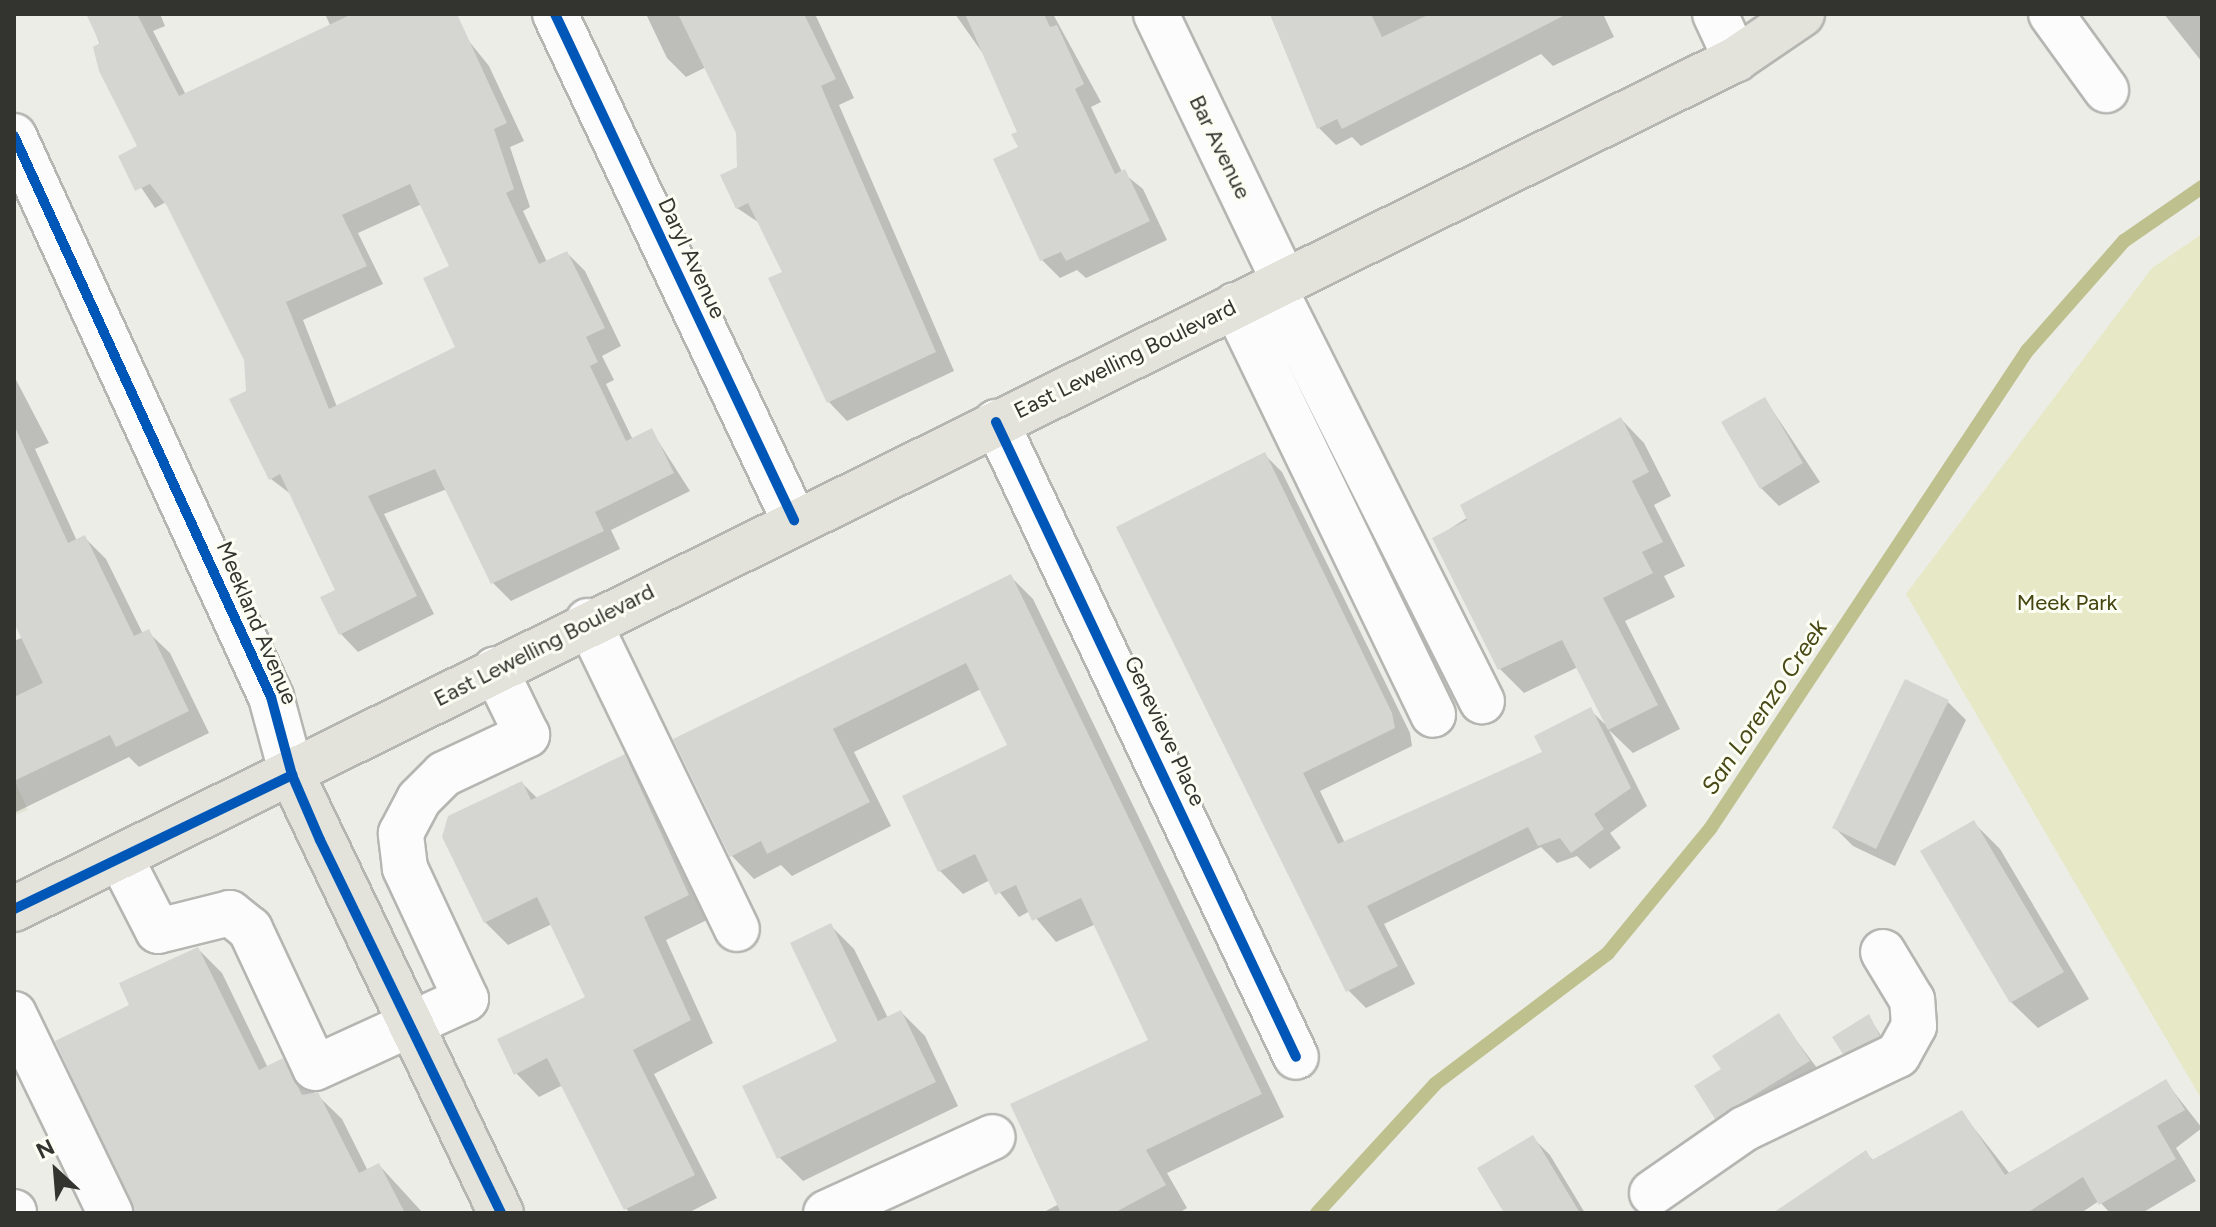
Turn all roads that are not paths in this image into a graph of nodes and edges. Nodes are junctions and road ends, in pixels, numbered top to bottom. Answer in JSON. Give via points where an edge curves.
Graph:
{"nodes":[{"id":1,"x":555,"y":14,"type":"edge"},
{"id":2,"x":1156,"y":14,"type":"edge"},
{"id":3,"x":1715,"y":14,"type":"edge"},
{"id":4,"x":1802,"y":14,"type":"edge"},
{"id":5,"x":2051,"y":14,"type":"edge"},
{"id":6,"x":1736,"y":59,"type":"junction"},
{"id":7,"x":2106,"y":90,"type":"dead end"},
{"id":8,"x":14,"y":136,"type":"edge"},
{"id":9,"x":1264,"y":290,"type":"junction"},
{"id":10,"x":996,"y":422,"type":"junction"},
{"id":11,"x":794,"y":520,"type":"junction"},
{"id":12,"x":588,"y":621,"type":"junction"},
{"id":13,"x":495,"y":669,"type":"junction"},
{"id":14,"x":1482,"y":701,"type":"dead end"},
{"id":15,"x":1433,"y":715,"type":"dead end"},
{"id":16,"x":292,"y":775,"type":"junction"},
{"id":17,"x":120,"y":857,"type":"junction"},
{"id":18,"x":14,"y":909,"type":"edge"},
{"id":19,"x":737,"y":929,"type":"dead end"},
{"id":20,"x":1883,"y":952,"type":"dead end"},
{"id":21,"x":14,"y":1014,"type":"edge"},
{"id":22,"x":408,"y":1025,"type":"junction"},
{"id":23,"x":1296,"y":1057,"type":"dead end"},
{"id":24,"x":993,"y":1137,"type":"dead end"},
{"id":25,"x":1650,"y":1190,"type":"edge"},
{"id":26,"x":110,"y":1213,"type":"edge"},
{"id":27,"x":501,"y":1213,"type":"edge"},
{"id":28,"x":826,"y":1213,"type":"edge"}],
"edges":[{"from":1,"to":11,"type":"street","name":"Daryl Avenue"},
{"from":2,"to":9,"type":"street","name":"Bar Avenue"},
{"from":3,"to":6,"type":"street"},
{"from":4,"to":6,"type":"main road","name":"East Lewelling Boulevard"},
{"from":5,"to":7,"type":"street"},
{"from":6,"to":9,"type":"main road","name":"East Lewelling Boulevard"},
{"from":8,"to":16,"type":"street","name":"Meekland Avenue","via":[[271,697]]},
{"from":9,"to":10,"type":"main road","name":"East Lewelling Boulevard"},
{"from":9,"to":14,"type":"street"},
{"from":9,"to":15,"type":"street"},
{"from":10,"to":11,"type":"main road","name":"East Lewelling Boulevard"},
{"from":10,"to":23,"type":"street","name":"Genevieve Place"},
{"from":11,"to":12,"type":"main road","name":"East Lewelling Boulevard"},
{"from":12,"to":13,"type":"main road","name":"East Lewelling Boulevard"},
{"from":12,"to":19,"type":"street"},
{"from":13,"to":16,"type":"main road","name":"East Lewelling Boulevard"},
{"from":13,"to":22,"type":"street","via":[[527,735],[444,774],[401,833],[405,868],[466,999]]},
{"from":16,"to":17,"type":"main road","name":"East Lewelling Boulevard"},
{"from":16,"to":22,"type":"main road","name":"Meekland Avenue"},
{"from":17,"to":18,"type":"main road","name":"East Lewelling Boulevard"},
{"from":17,"to":22,"type":"street","via":[[158,931],[230,913],[250,929],[315,1068]]},
{"from":20,"to":25,"type":"street","via":[[1912,1000],[1914,1026],[1898,1055],[1744,1129]]},
{"from":21,"to":26,"type":"street"},
{"from":22,"to":27,"type":"main road","name":"Meekland Avenue"},
{"from":24,"to":28,"type":"street"}]}
